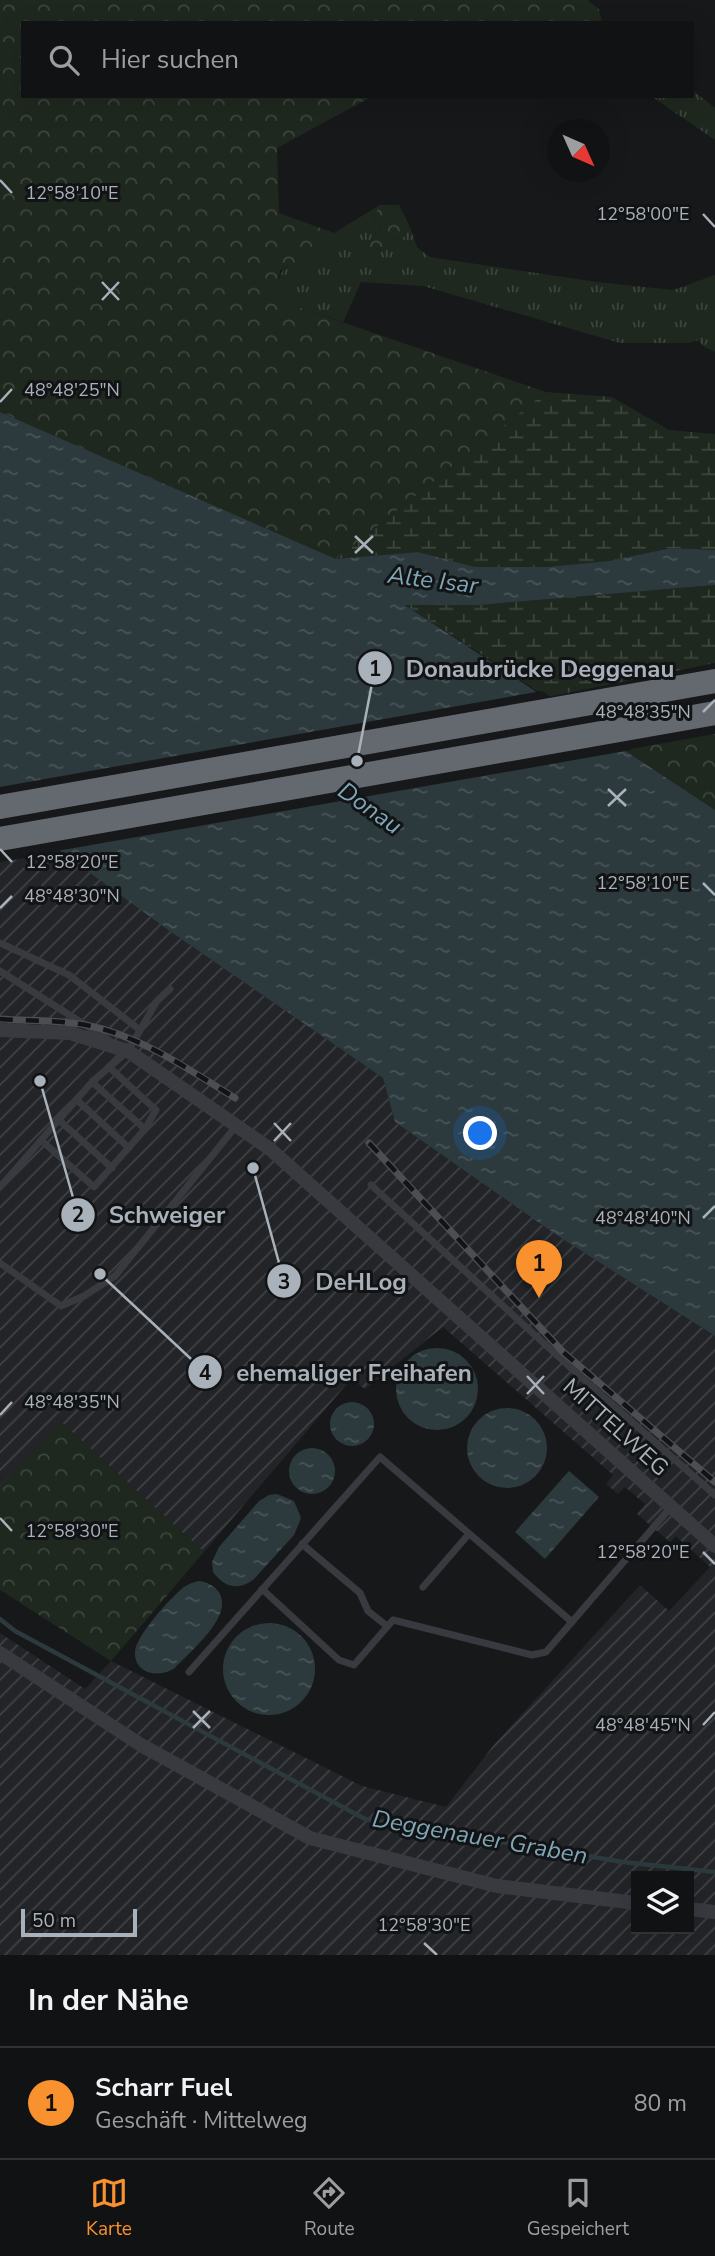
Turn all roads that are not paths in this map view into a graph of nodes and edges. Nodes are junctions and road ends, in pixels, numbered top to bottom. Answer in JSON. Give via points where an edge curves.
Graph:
{"nodes":[{"id":1,"x":715,"y":681,"type":"edge"},
{"id":2,"x":715,"y":713,"type":"edge"},
{"id":3,"x":0,"y":807,"type":"edge"},
{"id":4,"x":0,"y":839,"type":"edge"},
{"id":5,"x":0,"y":943,"type":"edge"},
{"id":6,"x":0,"y":971,"type":"edge"},
{"id":7,"x":170,"y":989,"type":"dead end"},
{"id":8,"x":0,"y":1030,"type":"edge"},
{"id":9,"x":140,"y":1030,"type":"junction"},
{"id":10,"x":128,"y":1051,"type":"junction"},
{"id":11,"x":109,"y":1067,"type":"junction"},
{"id":12,"x":92,"y":1082,"type":"junction"},
{"id":13,"x":77,"y":1100,"type":"junction"},
{"id":14,"x":59,"y":1120,"type":"junction"},
{"id":15,"x":237,"y":1126,"type":"junction"},
{"id":16,"x":145,"y":1129,"type":"junction"},
{"id":17,"x":41,"y":1140,"type":"junction"},
{"id":18,"x":129,"y":1148,"type":"junction"},
{"id":19,"x":112,"y":1168,"type":"junction"},
{"id":20,"x":371,"y":1185,"type":"dead end"},
{"id":21,"x":0,"y":1187,"type":"edge"},
{"id":22,"x":0,"y":1263,"type":"edge"},
{"id":23,"x":715,"y":1495,"type":"edge"},
{"id":24,"x":671,"y":1507,"type":"junction"},
{"id":25,"x":468,"y":1535,"type":"junction"},
{"id":26,"x":302,"y":1544,"type":"junction"},
{"id":27,"x":715,"y":1546,"type":"edge"},
{"id":28,"x":423,"y":1587,"type":"dead end"},
{"id":29,"x":262,"y":1589,"type":"junction"},
{"id":30,"x":572,"y":1622,"type":"junction"},
{"id":31,"x":387,"y":1626,"type":"junction"},
{"id":32,"x":0,"y":1653,"type":"edge"},
{"id":33,"x":189,"y":1672,"type":"dead end"},
{"id":34,"x":631,"y":1902,"type":"edge"},
{"id":35,"x":694,"y":1910,"type":"edge"},
{"id":36,"x":715,"y":1912,"type":"edge"}],
"edges":[{"from":1,"to":3,"type":"highway"},
{"from":2,"to":4,"type":"highway"},
{"from":5,"to":9,"type":"lane","via":[[69,975]]},
{"from":6,"to":10,"type":"lane"},
{"from":7,"to":9,"type":"lane"},
{"from":8,"to":10,"type":"street","name":"MITTELWEG","via":[[70,1033]]},
{"from":9,"to":10,"type":"lane"},
{"from":10,"to":11,"type":"lane"},
{"from":10,"to":15,"type":"street","name":"MITTELWEG"},
{"from":11,"to":12,"type":"lane"},
{"from":11,"to":16,"type":"lane","via":[[156,1110]]},
{"from":12,"to":13,"type":"lane"},
{"from":12,"to":16,"type":"lane"},
{"from":13,"to":14,"type":"lane"},
{"from":13,"to":18,"type":"lane"},
{"from":14,"to":17,"type":"lane"},
{"from":14,"to":19,"type":"lane"},
{"from":15,"to":22,"type":"lane","via":[[115,1276],[84,1296],[61,1306]]},
{"from":15,"to":24,"type":"street","name":"MITTELWEG","via":[[332,1203]]},
{"from":16,"to":18,"type":"lane"},
{"from":17,"to":19,"type":"lane","via":[[94,1187]]},
{"from":17,"to":21,"type":"lane"},
{"from":18,"to":19,"type":"lane"},
{"from":20,"to":23,"type":"lane"},
{"from":24,"to":27,"type":"street","name":"MITTELWEG"},
{"from":24,"to":30,"type":"lane"},
{"from":25,"to":26,"type":"lane","via":[[380,1457]]},
{"from":25,"to":28,"type":"lane"},
{"from":25,"to":30,"type":"lane"},
{"from":26,"to":29,"type":"lane"},
{"from":26,"to":31,"type":"lane","via":[[360,1593],[368,1611]]},
{"from":29,"to":31,"type":"lane","via":[[340,1660],[354,1665]]},
{"from":29,"to":33,"type":"lane"},
{"from":30,"to":31,"type":"lane","via":[[546,1652],[532,1655],[393,1619]]},
{"from":32,"to":34,"type":"street","via":[[141,1745],[310,1838],[497,1886]]},
{"from":35,"to":36,"type":"street"}]}
